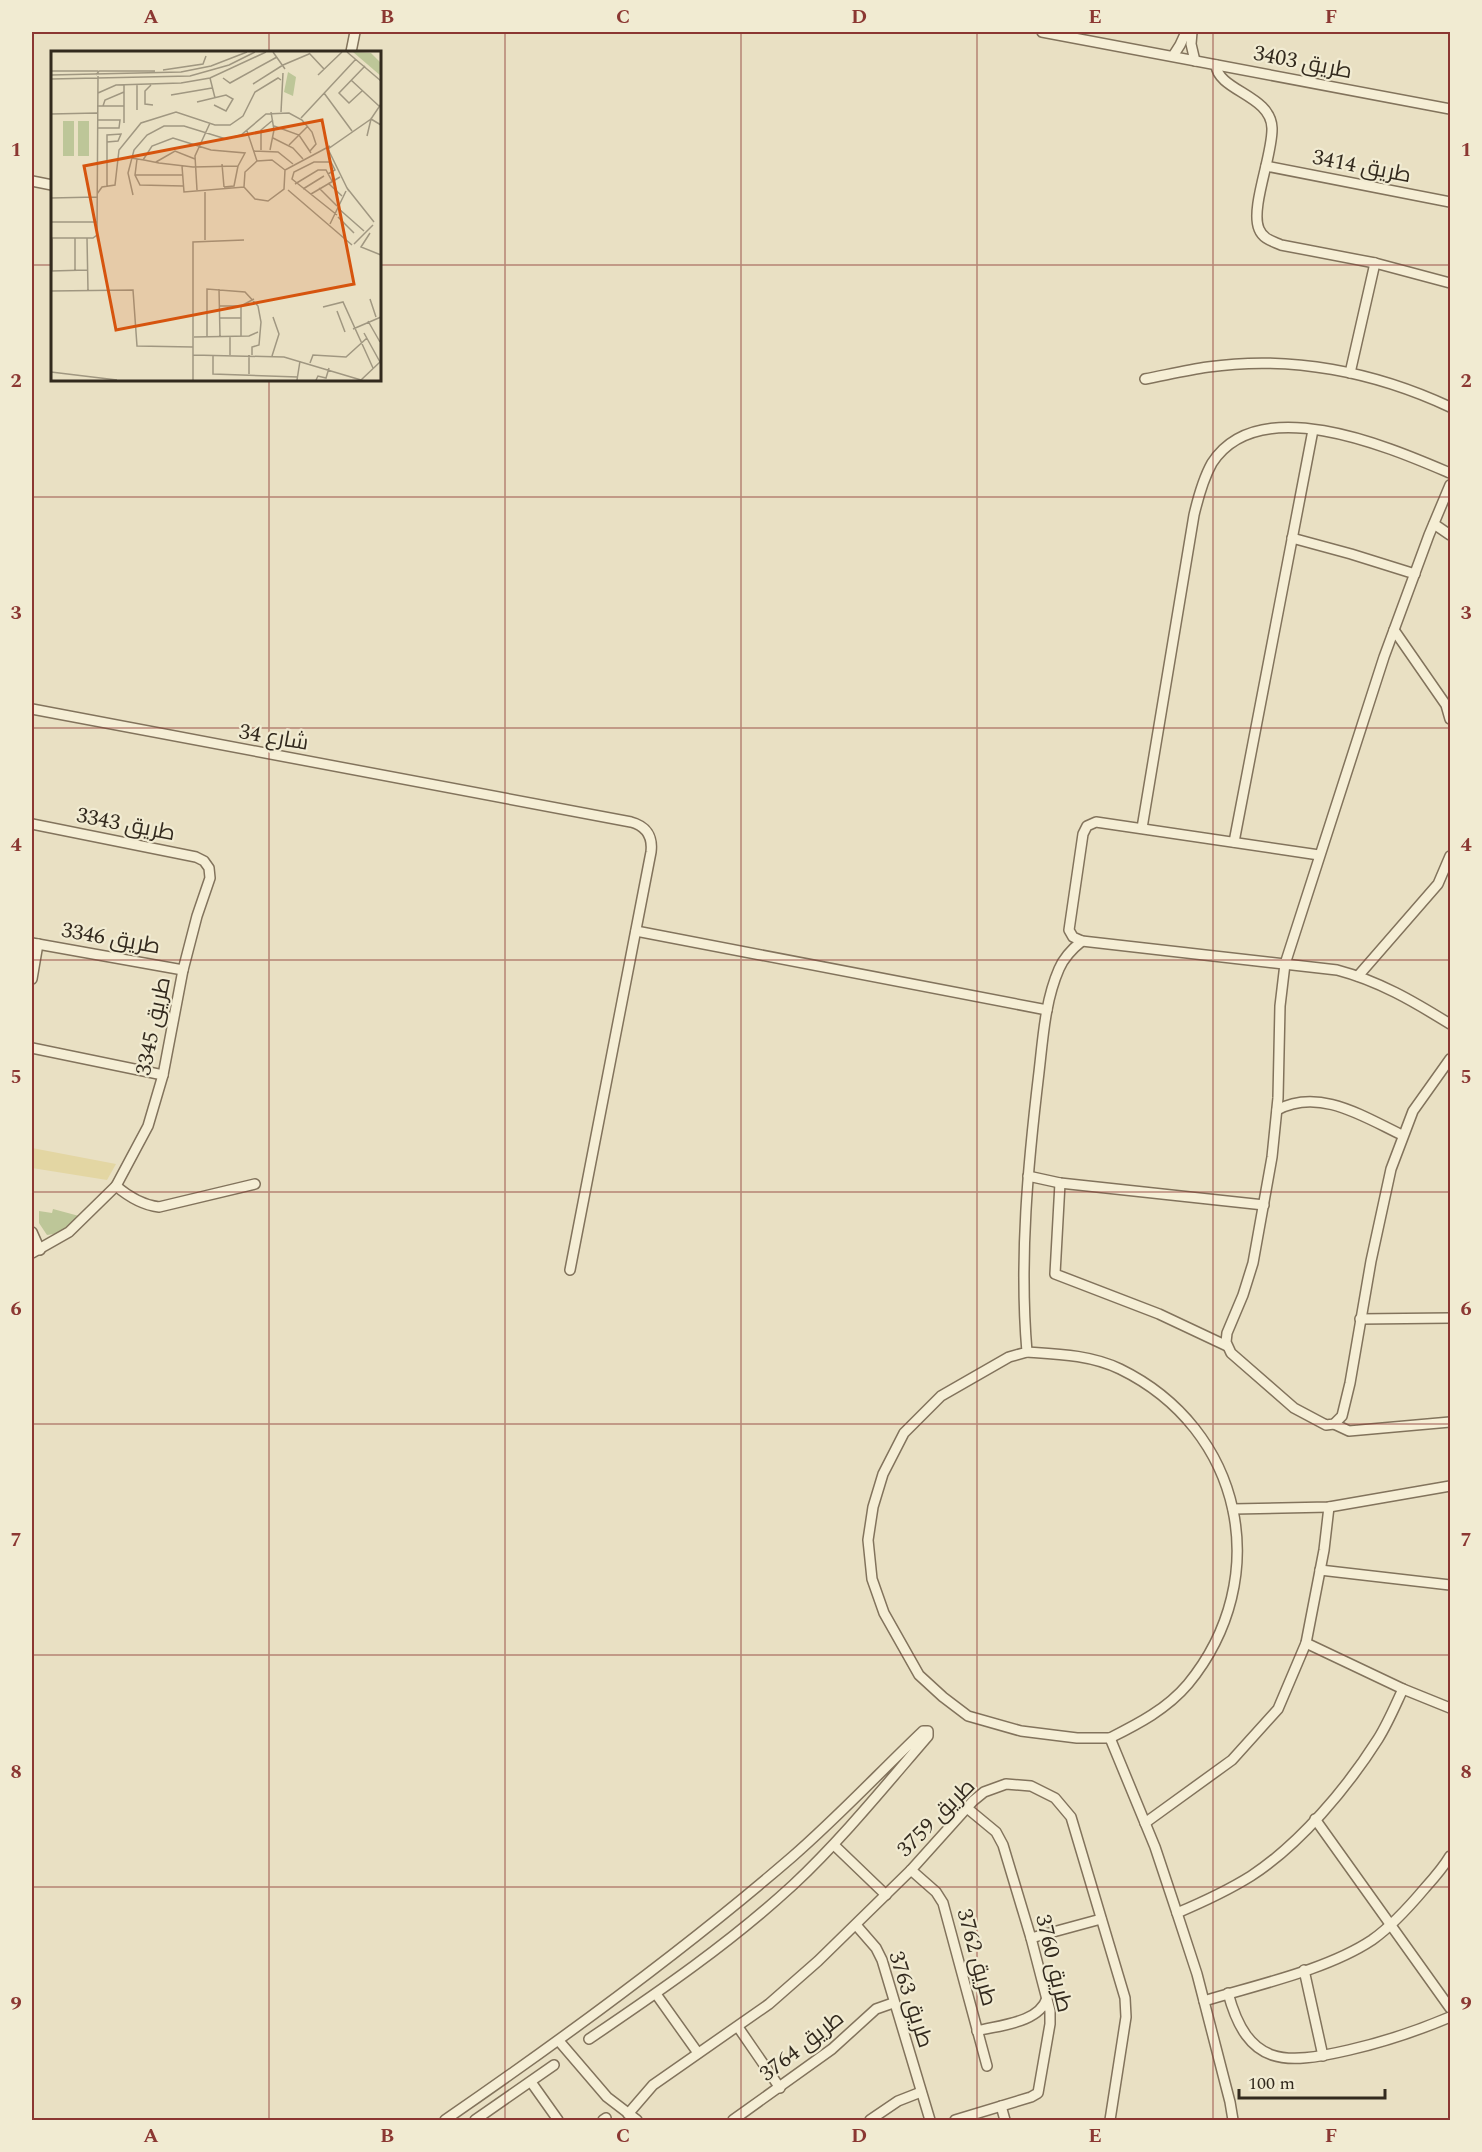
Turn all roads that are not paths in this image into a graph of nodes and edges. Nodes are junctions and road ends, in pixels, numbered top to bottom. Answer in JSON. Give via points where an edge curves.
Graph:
{"nodes":[{"id":1,"x":355,"y":32,"type":"edge"},
{"id":2,"x":1042,"y":32,"type":"edge"},
{"id":3,"x":1186,"y":32,"type":"edge"},
{"id":4,"x":1192,"y":32,"type":"edge"},
{"id":5,"x":351,"y":51,"type":"edge"},
{"id":6,"x":1173,"y":56,"type":"junction"},
{"id":7,"x":1195,"y":61,"type":"junction"},
{"id":8,"x":1216,"y":65,"type":"junction"},
{"id":9,"x":1450,"y":109,"type":"edge"},
{"id":10,"x":1266,"y":166,"type":"junction"},
{"id":11,"x":32,"y":181,"type":"edge"},
{"id":12,"x":51,"y":185,"type":"edge"},
{"id":13,"x":1450,"y":202,"type":"edge"},
{"id":14,"x":1375,"y":263,"type":"junction"},
{"id":15,"x":1450,"y":283,"type":"edge"},
{"id":16,"x":1350,"y":373,"type":"junction"},
{"id":17,"x":1145,"y":379,"type":"dead end"},
{"id":18,"x":1450,"y":407,"type":"edge"},
{"id":19,"x":1313,"y":430,"type":"junction"},
{"id":20,"x":1450,"y":473,"type":"edge"},
{"id":21,"x":1450,"y":485,"type":"edge"},
{"id":22,"x":1434,"y":524,"type":"junction"},
{"id":23,"x":1450,"y":535,"type":"edge"},
{"id":24,"x":1292,"y":538,"type":"junction"},
{"id":25,"x":1415,"y":574,"type":"junction"},
{"id":26,"x":1394,"y":630,"type":"junction"},
{"id":27,"x":32,"y":709,"type":"edge"},
{"id":28,"x":1450,"y":719,"type":"edge"},
{"id":29,"x":32,"y":824,"type":"edge"},
{"id":30,"x":1142,"y":828,"type":"junction"},
{"id":31,"x":1234,"y":842,"type":"junction"},
{"id":32,"x":1319,"y":855,"type":"junction"},
{"id":33,"x":1450,"y":856,"type":"edge"},
{"id":34,"x":209,"y":868,"type":"joint"},
{"id":35,"x":636,"y":931,"type":"junction"},
{"id":36,"x":1082,"y":941,"type":"junction"},
{"id":37,"x":35,"y":944,"type":"edge"},
{"id":38,"x":1285,"y":964,"type":"junction"},
{"id":39,"x":183,"y":970,"type":"junction"},
{"id":40,"x":1358,"y":976,"type":"junction"},
{"id":41,"x":32,"y":979,"type":"edge"},
{"id":42,"x":1047,"y":1010,"type":"junction"},
{"id":43,"x":1450,"y":1024,"type":"edge"},
{"id":44,"x":32,"y":1048,"type":"edge"},
{"id":45,"x":1450,"y":1059,"type":"edge"},
{"id":46,"x":163,"y":1075,"type":"junction"},
{"id":47,"x":1277,"y":1110,"type":"junction"},
{"id":48,"x":1402,"y":1135,"type":"junction"},
{"id":49,"x":1028,"y":1176,"type":"junction"},
{"id":50,"x":1059,"y":1183,"type":"junction"},
{"id":51,"x":255,"y":1184,"type":"dead end"},
{"id":52,"x":116,"y":1186,"type":"junction"},
{"id":53,"x":1264,"y":1205,"type":"junction"},
{"id":54,"x":32,"y":1233,"type":"edge"},
{"id":55,"x":36,"y":1251,"type":"edge"},
{"id":56,"x":570,"y":1270,"type":"dead end"},
{"id":57,"x":1450,"y":1318,"type":"edge"},
{"id":58,"x":1360,"y":1319,"type":"junction"},
{"id":59,"x":1227,"y":1346,"type":"junction"},
{"id":60,"x":1027,"y":1352,"type":"junction"},
{"id":61,"x":1450,"y":1422,"type":"edge"},
{"id":62,"x":1334,"y":1424,"type":"junction"},
{"id":63,"x":1450,"y":1486,"type":"edge"},
{"id":64,"x":1329,"y":1508,"type":"junction"},
{"id":65,"x":1233,"y":1509,"type":"junction"},
{"id":66,"x":1320,"y":1570,"type":"junction"},
{"id":67,"x":1450,"y":1585,"type":"edge"},
{"id":68,"x":1306,"y":1643,"type":"junction"},
{"id":69,"x":1403,"y":1689,"type":"junction"},
{"id":70,"x":1450,"y":1708,"type":"edge"},
{"id":71,"x":1110,"y":1738,"type":"junction"},
{"id":72,"x":967,"y":1808,"type":"junction"},
{"id":73,"x":1315,"y":1819,"type":"junction"},
{"id":74,"x":1145,"y":1823,"type":"junction"},
{"id":75,"x":834,"y":1845,"type":"junction"},
{"id":76,"x":1450,"y":1856,"type":"edge"},
{"id":77,"x":911,"y":1870,"type":"junction"},
{"id":78,"x":886,"y":1894,"type":"junction"},
{"id":79,"x":1177,"y":1913,"type":"junction"},
{"id":80,"x":1101,"y":1919,"type":"junction"},
{"id":81,"x":1392,"y":1924,"type":"junction"},
{"id":82,"x":856,"y":1925,"type":"junction"},
{"id":83,"x":1031,"y":1938,"type":"junction"},
{"id":84,"x":1304,"y":1970,"type":"junction"},
{"id":85,"x":1228,"y":1993,"type":"junction"},
{"id":86,"x":656,"y":1994,"type":"junction"},
{"id":87,"x":1047,"y":1998,"type":"junction"},
{"id":88,"x":1204,"y":2001,"type":"junction"},
{"id":89,"x":894,"y":2003,"type":"junction"},
{"id":90,"x":1450,"y":2008,"type":"edge"},
{"id":91,"x":1032,"y":2017,"type":"junction"},
{"id":92,"x":1450,"y":2018,"type":"edge"},
{"id":93,"x":738,"y":2027,"type":"junction"},
{"id":94,"x":1049,"y":2030,"type":"junction"},
{"id":95,"x":977,"y":2031,"type":"junction"},
{"id":96,"x":589,"y":2039,"type":"dead end"},
{"id":97,"x":559,"y":2042,"type":"junction"},
{"id":98,"x":698,"y":2053,"type":"junction"},
{"id":99,"x":1323,"y":2056,"type":"junction"},
{"id":100,"x":554,"y":2066,"type":"dead end"},
{"id":101,"x":987,"y":2066,"type":"dead end"},
{"id":102,"x":531,"y":2082,"type":"junction"},
{"id":103,"x":780,"y":2088,"type":"junction"},
{"id":104,"x":921,"y":2092,"type":"junction"},
{"id":105,"x":1001,"y":2106,"type":"junction"},
{"id":106,"x":628,"y":2114,"type":"junction"},
{"id":107,"x":445,"y":2121,"type":"edge"},
{"id":108,"x":475,"y":2121,"type":"edge"},
{"id":109,"x":558,"y":2121,"type":"edge"},
{"id":110,"x":637,"y":2121,"type":"edge"},
{"id":111,"x":733,"y":2121,"type":"edge"},
{"id":112,"x":870,"y":2121,"type":"edge"},
{"id":113,"x":930,"y":2121,"type":"edge"},
{"id":114,"x":955,"y":2121,"type":"edge"},
{"id":115,"x":1005,"y":2121,"type":"edge"},
{"id":116,"x":1110,"y":2121,"type":"edge"},
{"id":117,"x":1233,"y":2121,"type":"edge"}],
"edges":[{"from":1,"to":5,"type":"street"},
{"from":2,"to":6,"type":"street","name":"طريق 3403"},
{"from":3,"to":6,"type":"street"},
{"from":4,"to":7,"type":"street"},
{"from":6,"to":7,"type":"street","name":"طريق 3403"},
{"from":7,"to":8,"type":"street","name":"طريق 3403"},
{"from":8,"to":9,"type":"street","name":"طريق 3403"},
{"from":8,"to":10,"type":"street","via":[[1220,76],[1269,114],[1272,134]]},
{"from":10,"to":13,"type":"street","name":"طريق 3414"},
{"from":10,"to":14,"type":"street","via":[[1257,212],[1258,228],[1266,239]]},
{"from":11,"to":12,"type":"street"},
{"from":14,"to":15,"type":"street"},
{"from":14,"to":16,"type":"street"},
{"from":16,"to":17,"type":"street","via":[[1306,365],[1259,363]]},
{"from":16,"to":18,"type":"street","via":[[1411,390]]},
{"from":19,"to":20,"type":"street","via":[[1374,442]]},
{"from":19,"to":24,"type":"street"},
{"from":19,"to":30,"type":"street","via":[[1275,428],[1245,437],[1220,455],[1203,483],[1194,515]]},
{"from":21,"to":22,"type":"street"},
{"from":22,"to":23,"type":"street"},
{"from":22,"to":25,"type":"street"},
{"from":24,"to":25,"type":"street"},
{"from":24,"to":31,"type":"street"},
{"from":25,"to":26,"type":"street"},
{"from":26,"to":28,"type":"street","via":[[1446,705]]},
{"from":26,"to":32,"type":"street"},
{"from":27,"to":35,"type":"street","name":"شارع 34","via":[[639,824],[651,837],[652,845]]},
{"from":29,"to":34,"type":"street","name":"طريق 3343","via":[[195,857]]},
{"from":30,"to":31,"type":"street"},
{"from":30,"to":36,"type":"street","via":[[1101,822],[1084,830],[1069,926],[1073,937]]},
{"from":31,"to":32,"type":"street"},
{"from":32,"to":38,"type":"street"},
{"from":33,"to":40,"type":"street","via":[[1438,884]]},
{"from":34,"to":39,"type":"street","name":"طريق 3345","via":[[210,878]]},
{"from":35,"to":42,"type":"street"},
{"from":35,"to":56,"type":"street"},
{"from":36,"to":38,"type":"street"},
{"from":36,"to":42,"type":"street","via":[[1059,968]]},
{"from":37,"to":39,"type":"street","name":"طريق 3346"},
{"from":37,"to":41,"type":"street"},
{"from":38,"to":40,"type":"street"},
{"from":38,"to":47,"type":"street"},
{"from":39,"to":46,"type":"street","name":"طريق 3345"},
{"from":40,"to":43,"type":"street","via":[[1400,993]]},
{"from":42,"to":49,"type":"street"},
{"from":44,"to":46,"type":"street"},
{"from":45,"to":48,"type":"street","via":[[1413,1111]]},
{"from":46,"to":52,"type":"street","name":"طريق 3345","via":[[148,1126]]},
{"from":47,"to":48,"type":"street","via":[[1289,1103],[1320,1101]]},
{"from":47,"to":53,"type":"street"},
{"from":48,"to":58,"type":"street","via":[[1385,1192]]},
{"from":49,"to":50,"type":"street"},
{"from":49,"to":60,"type":"street","via":[[1024,1313]]},
{"from":50,"to":53,"type":"street"},
{"from":50,"to":59,"type":"street","via":[[1055,1274],[1159,1314]]},
{"from":51,"to":52,"type":"street","via":[[159,1207],[138,1201]]},
{"from":52,"to":55,"type":"street","name":"طريق 3345","via":[[69,1232]]},
{"from":53,"to":59,"type":"street","via":[[1253,1263],[1227,1333]]},
{"from":54,"to":55,"type":"street"},
{"from":57,"to":58,"type":"street"},
{"from":58,"to":62,"type":"street","via":[[1342,1416]]},
{"from":59,"to":62,"type":"street","via":[[1294,1408],[1326,1425]]},
{"from":60,"to":65,"type":"street","via":[[1074,1354],[1119,1368],[1159,1392],[1193,1425],[1212,1454]]},
{"from":60,"to":71,"type":"street","via":[[1009,1356],[941,1396],[904,1433],[883,1474],[873,1507],[868,1540],[872,1579],[884,1613],[919,1675],[968,1716],[1021,1731]]},
{"from":61,"to":62,"type":"street","via":[[1349,1431]]},
{"from":63,"to":64,"type":"street"},
{"from":64,"to":65,"type":"street"},
{"from":64,"to":66,"type":"street"},
{"from":65,"to":71,"type":"street","via":[[1238,1556],[1231,1603],[1214,1647],[1187,1685],[1152,1716]]},
{"from":66,"to":67,"type":"street"},
{"from":66,"to":68,"type":"street"},
{"from":68,"to":69,"type":"street"},
{"from":68,"to":74,"type":"street","via":[[1271,1718],[1232,1760]]},
{"from":69,"to":70,"type":"street"},
{"from":69,"to":73,"type":"street","via":[[1374,1745],[1350,1780]]},
{"from":71,"to":74,"type":"street"},
{"from":72,"to":77,"type":"street","name":"طريق 3759"},
{"from":72,"to":80,"type":"street","name":"طريق 3759","via":[[984,1792],[1006,1784],[1031,1786],[1055,1798],[1075,1825]]},
{"from":72,"to":83,"type":"street","name":"طريق 3760","via":[[1001,1840]]},
{"from":73,"to":79,"type":"street","via":[[1286,1849],[1252,1875]]},
{"from":73,"to":81,"type":"street"},
{"from":74,"to":79,"type":"street"},
{"from":75,"to":78,"type":"street"},
{"from":75,"to":86,"type":"street","via":[[764,1911]]},
{"from":75,"to":97,"type":"street","via":[[928,1736],[928,1731],[923,1731],[794,1856]]},
{"from":76,"to":81,"type":"street"},
{"from":77,"to":78,"type":"street","name":"طريق 3759"},
{"from":77,"to":95,"type":"street","name":"طريق 3762","via":[[943,1903]]},
{"from":78,"to":82,"type":"street","name":"طريق 3759"},
{"from":79,"to":88,"type":"street"},
{"from":80,"to":83,"type":"street"},
{"from":80,"to":116,"type":"street","name":"طريق 3759","via":[[1126,2009]]},
{"from":81,"to":84,"type":"street","via":[[1354,1950]]},
{"from":81,"to":90,"type":"street"},
{"from":82,"to":89,"type":"street","name":"طريق 3763","via":[[879,1954]]},
{"from":82,"to":93,"type":"street","name":"طريق 3759"},
{"from":83,"to":87,"type":"street","name":"طريق 3760"},
{"from":84,"to":85,"type":"street"},
{"from":84,"to":99,"type":"street"},
{"from":85,"to":88,"type":"street"},
{"from":85,"to":99,"type":"street","via":[[1238,2024],[1262,2050],[1295,2060]]},
{"from":86,"to":96,"type":"street"},
{"from":86,"to":98,"type":"street"},
{"from":87,"to":91,"type":"street"},
{"from":87,"to":94,"type":"street","name":"طريق 3760"},
{"from":88,"to":117,"type":"street"},
{"from":89,"to":103,"type":"street","name":"طريق 3764","via":[[876,2009]]},
{"from":89,"to":104,"type":"street","name":"طريق 3763"},
{"from":91,"to":94,"type":"street"},
{"from":91,"to":95,"type":"street"},
{"from":92,"to":99,"type":"street","via":[[1391,2040]]},
{"from":93,"to":98,"type":"street","name":"طريق 3759"},
{"from":93,"to":103,"type":"street"},
{"from":94,"to":105,"type":"street","name":"طريق 3760","via":[[1038,2093]]},
{"from":95,"to":101,"type":"street","name":"طريق 3762"},
{"from":97,"to":106,"type":"street"},
{"from":97,"to":107,"type":"street"},
{"from":98,"to":106,"type":"street","name":"طريق 3759","via":[[653,2085]]},
{"from":100,"to":102,"type":"street"},
{"from":102,"to":108,"type":"street"},
{"from":102,"to":109,"type":"street"},
{"from":103,"to":111,"type":"street","name":"طريق 3764"},
{"from":104,"to":112,"type":"street","via":[[898,2101]]},
{"from":104,"to":113,"type":"street","name":"طريق 3763"},
{"from":105,"to":114,"type":"street","name":"طريق 3760"},
{"from":105,"to":115,"type":"street"},
{"from":106,"to":110,"type":"street"}]}
